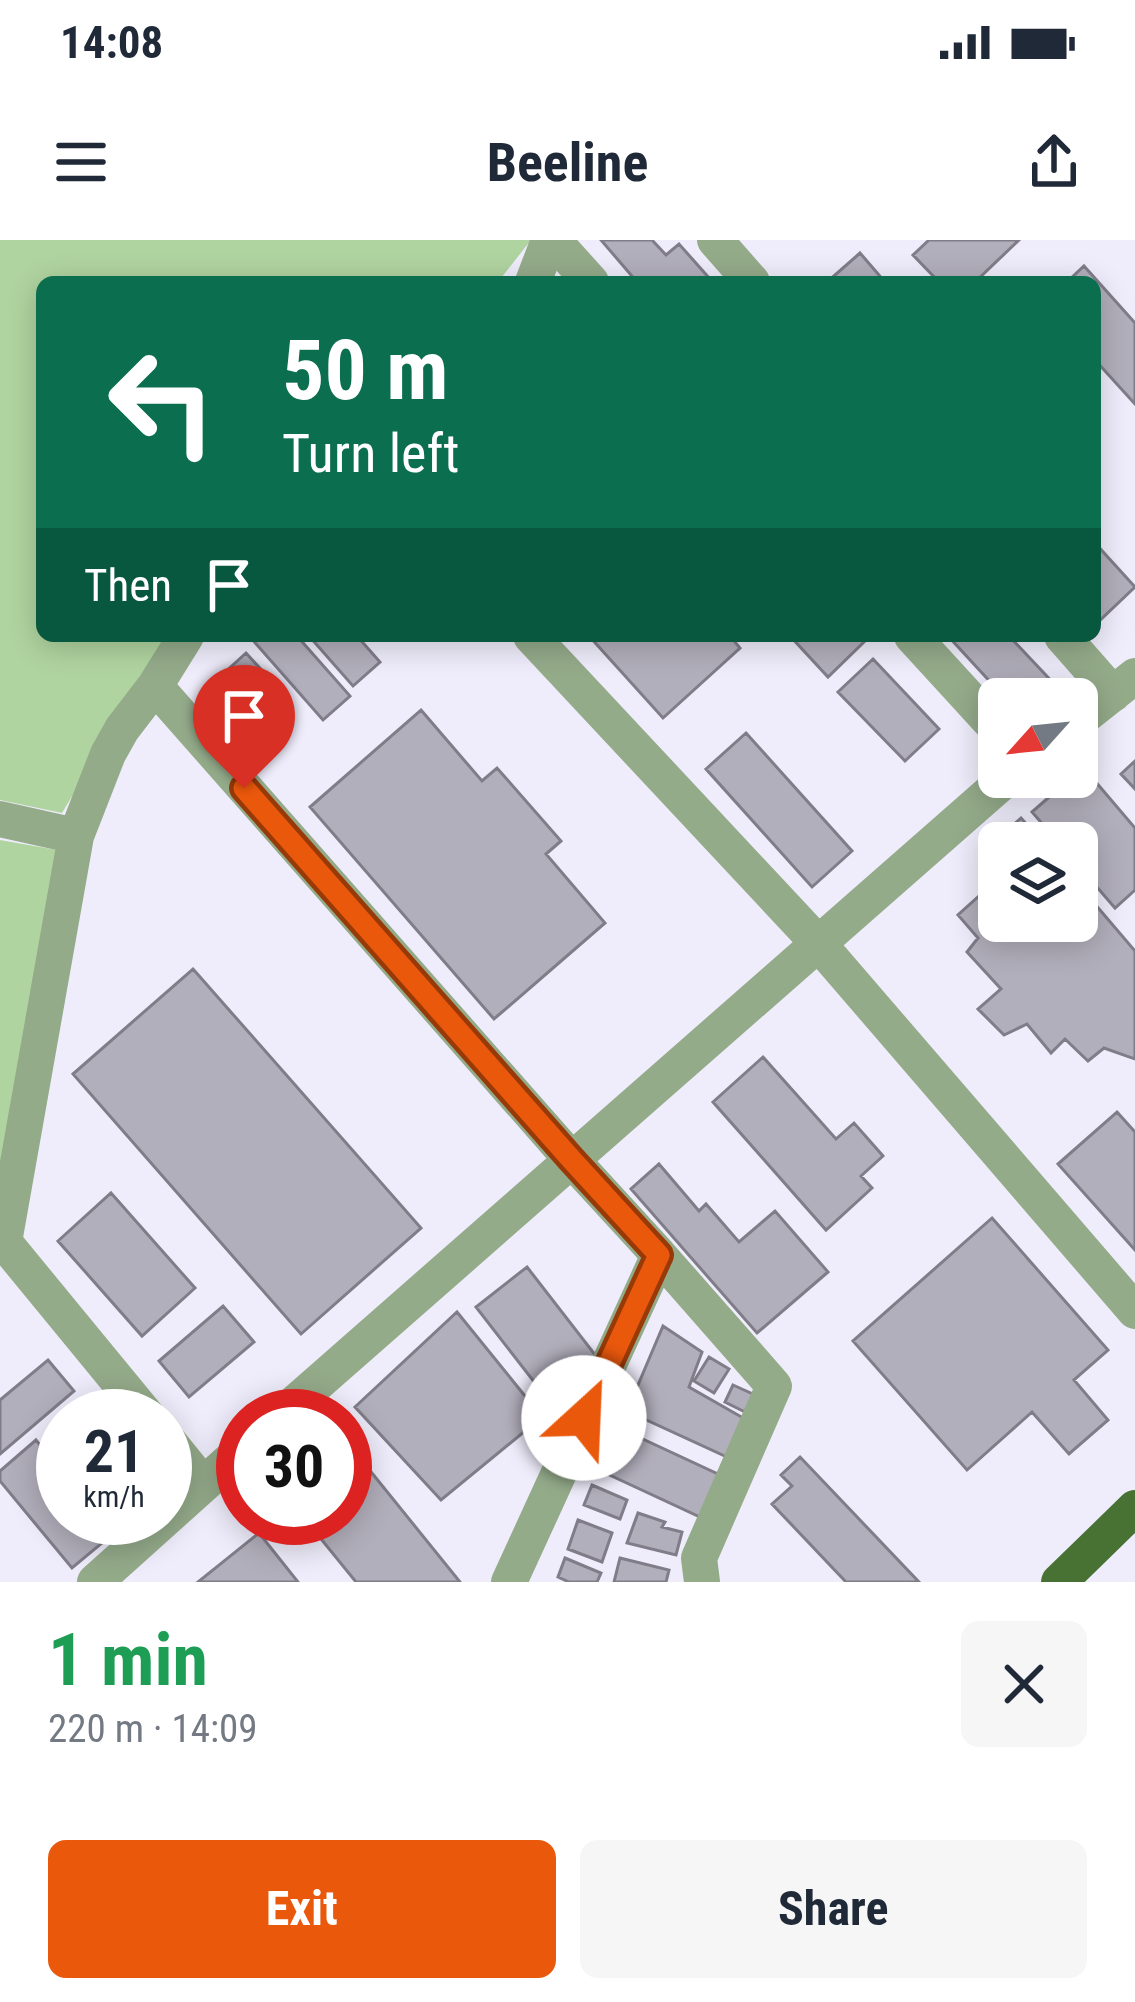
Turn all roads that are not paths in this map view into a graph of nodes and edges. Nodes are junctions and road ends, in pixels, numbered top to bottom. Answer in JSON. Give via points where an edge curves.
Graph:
{"nodes":[{"id":1,"x":551,"y":240,"type":"edge"},
{"id":2,"x":715,"y":240,"type":"edge"},
{"id":3,"x":536,"y":276,"type":"edge"},
{"id":4,"x":585,"y":276,"type":"edge"},
{"id":5,"x":747,"y":276,"type":"edge"},
{"id":6,"x":182,"y":642,"type":"edge"},
{"id":7,"x":537,"y":642,"type":"edge"},
{"id":8,"x":917,"y":642,"type":"edge"},
{"id":9,"x":1070,"y":642,"type":"edge"},
{"id":10,"x":1124,"y":685,"type":"edge"},
{"id":11,"x":155,"y":686,"type":"junction"},
{"id":12,"x":1098,"y":705,"type":"edge"},
{"id":13,"x":978,"y":708,"type":"edge"},
{"id":14,"x":984,"y":798,"type":"edge"},
{"id":15,"x":0,"y":819,"type":"edge"},
{"id":16,"x":66,"y":834,"type":"junction"},
{"id":17,"x":818,"y":943,"type":"junction"},
{"id":18,"x":571,"y":1159,"type":"junction"},
{"id":19,"x":2,"y":1244,"type":"edge"},
{"id":20,"x":659,"y":1255,"type":"junction"},
{"id":21,"x":1135,"y":1311,"type":"edge"},
{"id":22,"x":124,"y":1389,"type":"edge"},
{"id":23,"x":311,"y":1389,"type":"edge"},
{"id":24,"x":192,"y":1470,"type":"edge"},
{"id":25,"x":216,"y":1473,"type":"edge"},
{"id":26,"x":203,"y":1484,"type":"junction"},
{"id":27,"x":1135,"y":1508,"type":"edge"},
{"id":28,"x":95,"y":1582,"type":"edge"},
{"id":29,"x":509,"y":1582,"type":"edge"},
{"id":30,"x":702,"y":1582,"type":"edge"},
{"id":31,"x":1059,"y":1582,"type":"edge"}],
"edges":[{"from":1,"to":3,"type":"street"},
{"from":1,"to":4,"type":"street"},
{"from":2,"to":5,"type":"street"},
{"from":6,"to":11,"type":"street"},
{"from":7,"to":17,"type":"street"},
{"from":8,"to":13,"type":"street"},
{"from":9,"to":10,"type":"street"},
{"from":10,"to":12,"type":"street"},
{"from":11,"to":16,"type":"street"},
{"from":11,"to":18,"type":"street"},
{"from":14,"to":17,"type":"street"},
{"from":15,"to":16,"type":"street"},
{"from":16,"to":19,"type":"street"},
{"from":17,"to":18,"type":"street"},
{"from":17,"to":21,"type":"street"},
{"from":18,"to":20,"type":"street"},
{"from":18,"to":23,"type":"street"},
{"from":19,"to":22,"type":"street"},
{"from":20,"to":29,"type":"street"},
{"from":20,"to":30,"type":"street","via":[[773,1386],[699,1558]]},
{"from":24,"to":26,"type":"street"},
{"from":25,"to":26,"type":"street"},
{"from":26,"to":28,"type":"street"},
{"from":27,"to":31,"type":"main road"}]}
